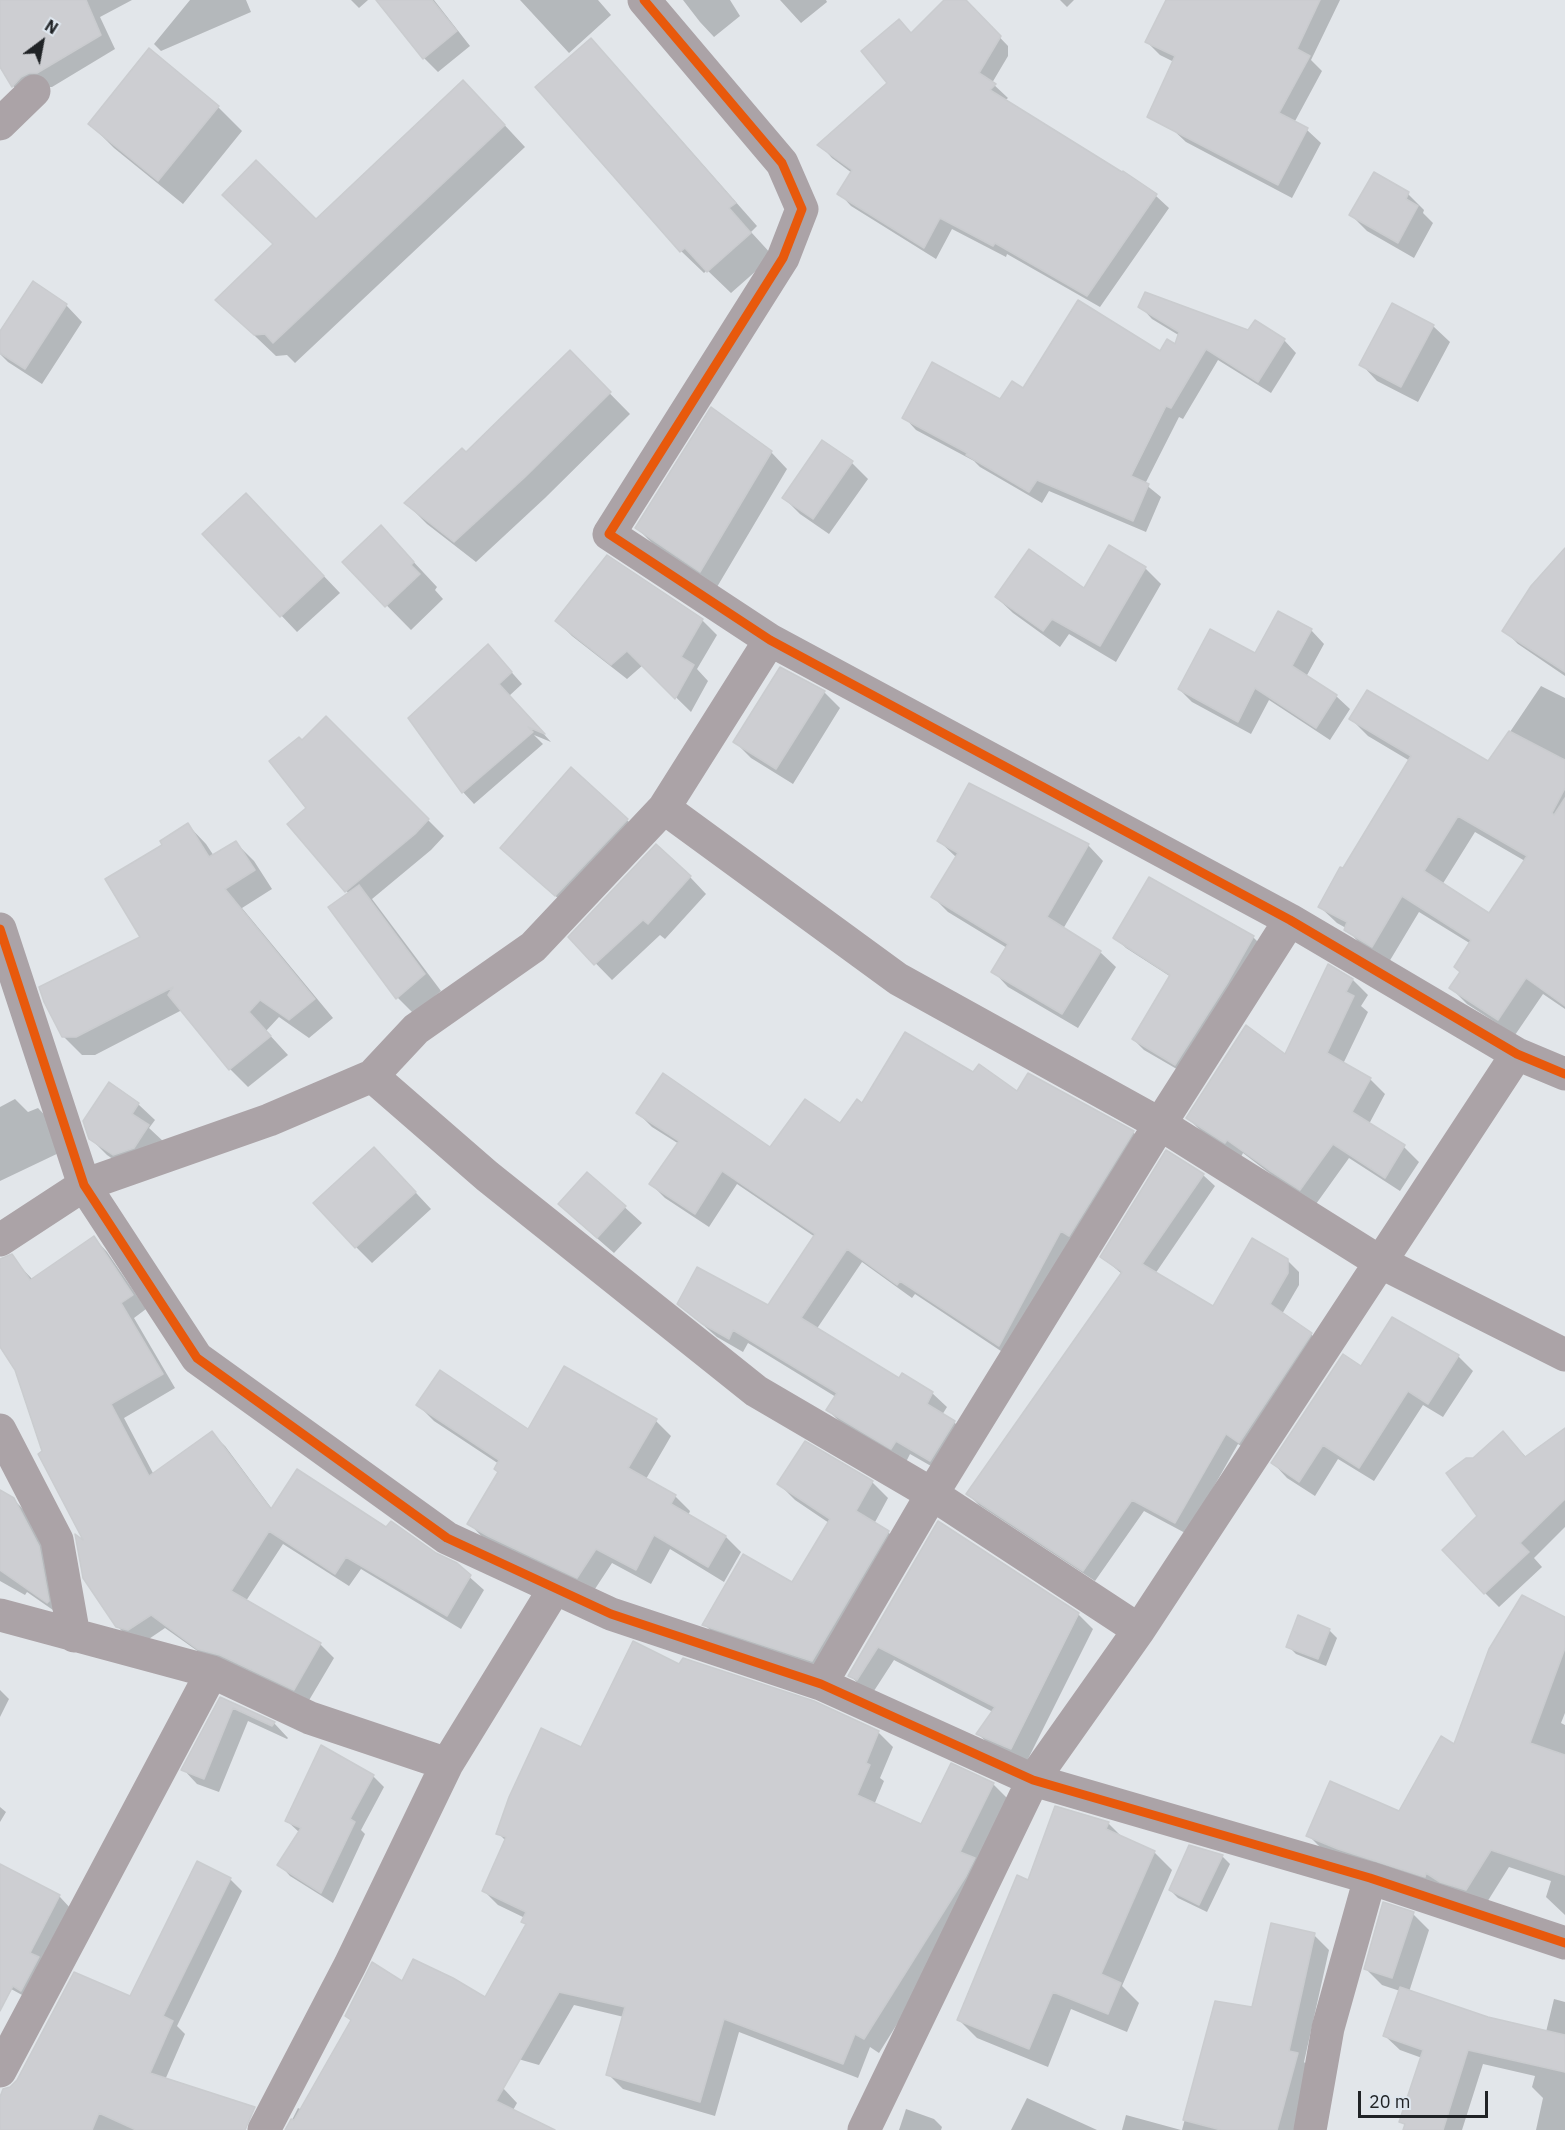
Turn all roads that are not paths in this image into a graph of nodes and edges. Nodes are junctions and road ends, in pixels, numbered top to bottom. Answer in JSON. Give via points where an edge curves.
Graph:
{"nodes":[{"id":1,"x":644,"y":0,"type":"edge"},
{"id":2,"x":34,"y":91,"type":"dead end"},
{"id":3,"x":0,"y":124,"type":"edge"},
{"id":4,"x":770,"y":640,"type":"junction"},
{"id":5,"x":664,"y":808,"type":"junction"},
{"id":6,"x":1290,"y":920,"type":"junction"},
{"id":7,"x":0,"y":929,"type":"edge"},
{"id":8,"x":1517,"y":1054,"type":"junction"},
{"id":9,"x":1565,"y":1074,"type":"edge"},
{"id":10,"x":372,"y":1076,"type":"junction"},
{"id":11,"x":1160,"y":1124,"type":"junction"},
{"id":12,"x":84,"y":1185,"type":"junction"},
{"id":13,"x":0,"y":1240,"type":"edge"},
{"id":14,"x":1380,"y":1262,"type":"junction"},
{"id":15,"x":1565,"y":1355,"type":"edge"},
{"id":16,"x":0,"y":1430,"type":"edge"},
{"id":17,"x":932,"y":1494,"type":"junction"},
{"id":18,"x":555,"y":1588,"type":"junction"},
{"id":19,"x":0,"y":1615,"type":"edge"},
{"id":20,"x":1139,"y":1630,"type":"junction"},
{"id":21,"x":74,"y":1636,"type":"junction"},
{"id":22,"x":212,"y":1672,"type":"junction"},
{"id":23,"x":821,"y":1684,"type":"junction"},
{"id":24,"x":447,"y":1764,"type":"junction"},
{"id":25,"x":1033,"y":1780,"type":"junction"},
{"id":26,"x":1370,"y":1878,"type":"junction"},
{"id":27,"x":1565,"y":1943,"type":"edge"},
{"id":28,"x":0,"y":2071,"type":"edge"},
{"id":29,"x":264,"y":2130,"type":"edge"},
{"id":30,"x":864,"y":2130,"type":"edge"},
{"id":31,"x":1310,"y":2130,"type":"edge"}],
"edges":[{"from":1,"to":4,"type":"street","via":[[782,163],[802,209],[783,258],[609,534]]},
{"from":2,"to":3,"type":"street"},
{"from":4,"to":5,"type":"street"},
{"from":4,"to":6,"type":"street"},
{"from":5,"to":10,"type":"street","via":[[533,947],[416,1029]]},
{"from":5,"to":11,"type":"street","via":[[898,979]]},
{"from":6,"to":8,"type":"street"},
{"from":6,"to":11,"type":"street"},
{"from":7,"to":12,"type":"street"},
{"from":8,"to":9,"type":"street"},
{"from":8,"to":14,"type":"street"},
{"from":10,"to":12,"type":"street","via":[[268,1120]]},
{"from":10,"to":17,"type":"street","via":[[487,1176],[756,1391]]},
{"from":11,"to":14,"type":"street"},
{"from":11,"to":17,"type":"street"},
{"from":12,"to":13,"type":"street"},
{"from":12,"to":18,"type":"street","via":[[197,1358],[447,1538]]},
{"from":14,"to":15,"type":"street"},
{"from":14,"to":20,"type":"street"},
{"from":16,"to":21,"type":"street","via":[[57,1540]]},
{"from":17,"to":20,"type":"street"},
{"from":17,"to":23,"type":"street"},
{"from":18,"to":23,"type":"street","via":[[611,1614]]},
{"from":18,"to":24,"type":"street"},
{"from":19,"to":21,"type":"street"},
{"from":20,"to":25,"type":"street"},
{"from":21,"to":22,"type":"street"},
{"from":22,"to":24,"type":"street","via":[[310,1719]]},
{"from":22,"to":28,"type":"street"},
{"from":23,"to":25,"type":"street"},
{"from":24,"to":29,"type":"street","via":[[350,1965]]},
{"from":25,"to":26,"type":"street"},
{"from":25,"to":30,"type":"street"},
{"from":26,"to":27,"type":"street"},
{"from":26,"to":31,"type":"street","via":[[1329,2028]]}]}
